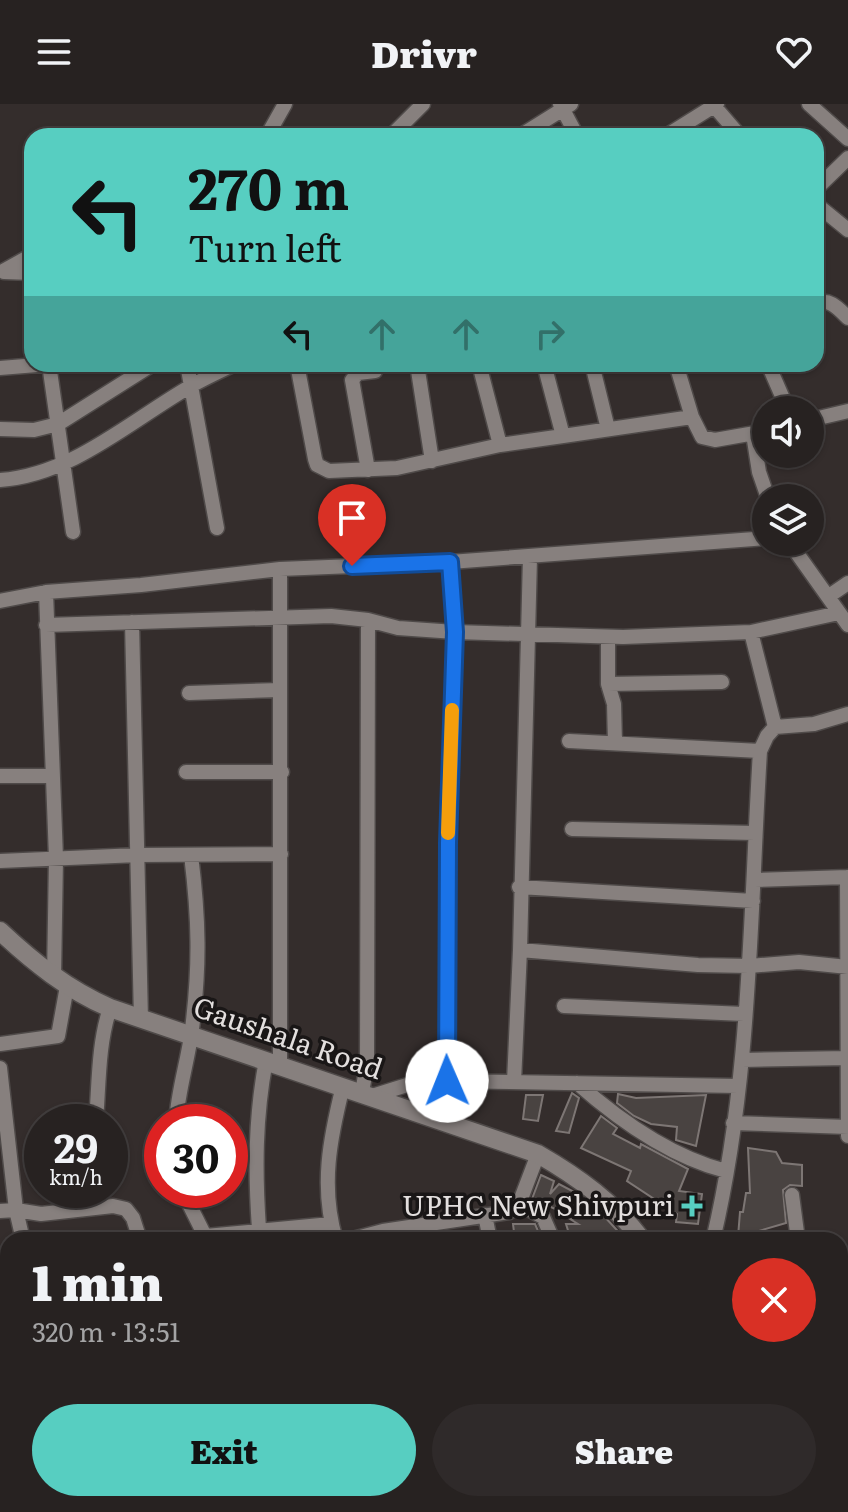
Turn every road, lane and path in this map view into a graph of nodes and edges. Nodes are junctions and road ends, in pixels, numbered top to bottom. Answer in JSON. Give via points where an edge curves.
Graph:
{"nodes":[{"id":1,"x":285,"y":104,"type":"edge"},
{"id":2,"x":423,"y":104,"type":"edge"},
{"id":3,"x":809,"y":104,"type":"edge"},
{"id":4,"x":715,"y":105,"type":"edge"},
{"id":5,"x":564,"y":106,"type":"edge"},
{"id":6,"x":272,"y":128,"type":"edge"},
{"id":7,"x":399,"y":128,"type":"edge"},
{"id":8,"x":532,"y":128,"type":"edge"},
{"id":9,"x":574,"y":128,"type":"edge"},
{"id":10,"x":679,"y":128,"type":"edge"},
{"id":11,"x":734,"y":128,"type":"edge"},
{"id":12,"x":848,"y":139,"type":"edge"},
{"id":13,"x":848,"y":158,"type":"edge"},
{"id":14,"x":824,"y":181,"type":"edge"},
{"id":15,"x":824,"y":210,"type":"edge"},
{"id":16,"x":848,"y":230,"type":"edge"},
{"id":17,"x":24,"y":259,"type":"edge"},
{"id":18,"x":2,"y":271,"type":"edge"},
{"id":19,"x":24,"y":275,"type":"edge"},
{"id":20,"x":824,"y":301,"type":"edge"},
{"id":21,"x":848,"y":318,"type":"edge"},
{"id":22,"x":24,"y":366,"type":"edge"},
{"id":23,"x":0,"y":368,"type":"edge"},
{"id":24,"x":50,"y":372,"type":"edge"},
{"id":25,"x":140,"y":372,"type":"edge"},
{"id":26,"x":189,"y":372,"type":"edge"},
{"id":27,"x":219,"y":372,"type":"edge"},
{"id":28,"x":299,"y":372,"type":"edge"},
{"id":29,"x":373,"y":372,"type":"edge"},
{"id":30,"x":418,"y":372,"type":"edge"},
{"id":31,"x":481,"y":372,"type":"edge"},
{"id":32,"x":546,"y":372,"type":"edge"},
{"id":33,"x":594,"y":372,"type":"edge"},
{"id":34,"x":678,"y":372,"type":"edge"},
{"id":35,"x":771,"y":372,"type":"edge"},
{"id":36,"x":192,"y":385,"type":"junction"},
{"id":37,"x":782,"y":396,"type":"edge"},
{"id":38,"x":848,"y":411,"type":"edge"},
{"id":39,"x":692,"y":417,"type":"junction"},
{"id":40,"x":824,"y":417,"type":"edge"},
{"id":41,"x":58,"y":424,"type":"junction"},
{"id":42,"x":0,"y":429,"type":"edge"},
{"id":43,"x":608,"y":429,"type":"junction"},
{"id":44,"x":752,"y":433,"type":"edge"},
{"id":45,"x":563,"y":436,"type":"junction"},
{"id":46,"x":500,"y":445,"type":"junction"},
{"id":47,"x":432,"y":461,"type":"junction"},
{"id":48,"x":65,"y":463,"type":"junction"},
{"id":49,"x":368,"y":470,"type":"junction"},
{"id":50,"x":0,"y":480,"type":"edge"},
{"id":51,"x":217,"y":528,"type":"dead end"},
{"id":52,"x":73,"y":532,"type":"dead end"},
{"id":53,"x":752,"y":539,"type":"edge"},
{"id":54,"x":799,"y":556,"type":"edge"},
{"id":55,"x":530,"y":557,"type":"junction"},
{"id":56,"x":450,"y":562,"type":"junction"},
{"id":57,"x":280,"y":569,"type":"junction"},
{"id":58,"x":848,"y":583,"type":"edge"},
{"id":59,"x":46,"y":592,"type":"junction"},
{"id":60,"x":829,"y":596,"type":"junction"},
{"id":61,"x":0,"y":601,"type":"edge"},
{"id":62,"x":280,"y":618,"type":"junction"},
{"id":63,"x":844,"y":619,"type":"edge"},
{"id":64,"x":368,"y":620,"type":"junction"},
{"id":65,"x":132,"y":622,"type":"junction"},
{"id":66,"x":46,"y":625,"type":"junction"},
{"id":67,"x":455,"y":632,"type":"junction"},
{"id":68,"x":751,"y":632,"type":"junction"},
{"id":69,"x":528,"y":634,"type":"junction"},
{"id":70,"x":608,"y":637,"type":"junction"},
{"id":71,"x":722,"y":682,"type":"dead end"},
{"id":72,"x":608,"y":684,"type":"junction"},
{"id":73,"x":280,"y":690,"type":"junction"},
{"id":74,"x":189,"y":693,"type":"dead end"},
{"id":75,"x":848,"y":714,"type":"edge"},
{"id":76,"x":775,"y":727,"type":"junction"},
{"id":77,"x":569,"y":741,"type":"dead end"},
{"id":78,"x":615,"y":743,"type":"junction"},
{"id":79,"x":760,"y":751,"type":"junction"},
{"id":80,"x":186,"y":772,"type":"dead end"},
{"id":81,"x":282,"y":772,"type":"junction"},
{"id":82,"x":0,"y":776,"type":"edge"},
{"id":83,"x":52,"y":776,"type":"junction"},
{"id":84,"x":572,"y":829,"type":"dead end"},
{"id":85,"x":755,"y":833,"type":"junction"},
{"id":86,"x":281,"y":854,"type":"junction"},
{"id":87,"x":138,"y":855,"type":"junction"},
{"id":88,"x":191,"y":855,"type":"junction"},
{"id":89,"x":56,"y":858,"type":"junction"},
{"id":90,"x":0,"y":861,"type":"edge"},
{"id":91,"x":848,"y":877,"type":"edge"},
{"id":92,"x":755,"y":880,"type":"junction"},
{"id":93,"x":519,"y":887,"type":"junction"},
{"id":94,"x":753,"y":901,"type":"junction"},
{"id":95,"x":0,"y":931,"type":"edge"},
{"id":96,"x":520,"y":950,"type":"junction"},
{"id":97,"x":749,"y":966,"type":"junction"},
{"id":98,"x":847,"y":967,"type":"edge"},
{"id":99,"x":61,"y":981,"type":"junction"},
{"id":100,"x":564,"y":1006,"type":"dead end"},
{"id":101,"x":110,"y":1008,"type":"junction"},
{"id":102,"x":744,"y":1014,"type":"junction"},
{"id":103,"x":141,"y":1020,"type":"junction"},
{"id":104,"x":191,"y":1034,"type":"junction"},
{"id":105,"x":0,"y":1044,"type":"edge"},
{"id":106,"x":847,"y":1058,"type":"edge"},
{"id":107,"x":742,"y":1060,"type":"junction"},
{"id":108,"x":273,"y":1063,"type":"junction"},
{"id":109,"x":0,"y":1068,"type":"edge"},
{"id":110,"x":447,"y":1081,"type":"junction"},
{"id":111,"x":514,"y":1082,"type":"junction"},
{"id":112,"x":577,"y":1083,"type":"junction"},
{"id":113,"x":343,"y":1086,"type":"junction"},
{"id":114,"x":738,"y":1086,"type":"junction"},
{"id":115,"x":367,"y":1094,"type":"junction"},
{"id":116,"x":97,"y":1104,"type":"edge"},
{"id":117,"x":178,"y":1104,"type":"edge"},
{"id":118,"x":733,"y":1123,"type":"junction"},
{"id":119,"x":3,"y":1126,"type":"edge"},
{"id":120,"x":848,"y":1127,"type":"edge"},
{"id":121,"x":848,"y":1136,"type":"edge"},
{"id":122,"x":538,"y":1154,"type":"junction"},
{"id":123,"x":726,"y":1171,"type":"junction"},
{"id":124,"x":792,"y":1195,"type":"dead end"},
{"id":125,"x":519,"y":1204,"type":"junction"},
{"id":126,"x":89,"y":1208,"type":"edge"},
{"id":127,"x":122,"y":1208,"type":"edge"},
{"id":128,"x":191,"y":1208,"type":"edge"},
{"id":129,"x":16,"y":1210,"type":"junction"},
{"id":130,"x":0,"y":1211,"type":"edge"},
{"id":131,"x":485,"y":1215,"type":"junction"},
{"id":132,"x":331,"y":1224,"type":"junction"},
{"id":133,"x":259,"y":1229,"type":"junction"},
{"id":134,"x":21,"y":1232,"type":"edge"},
{"id":135,"x":137,"y":1232,"type":"edge"},
{"id":136,"x":203,"y":1232,"type":"edge"},
{"id":137,"x":241,"y":1232,"type":"edge"},
{"id":138,"x":334,"y":1232,"type":"edge"},
{"id":139,"x":379,"y":1232,"type":"edge"},
{"id":140,"x":488,"y":1232,"type":"edge"},
{"id":141,"x":550,"y":1232,"type":"edge"},
{"id":142,"x":636,"y":1232,"type":"edge"},
{"id":143,"x":715,"y":1232,"type":"edge"},
{"id":144,"x":797,"y":1232,"type":"edge"}],
"edges":[{"from":1,"to":6,"type":"street"},
{"from":2,"to":7,"type":"street"},
{"from":3,"to":12,"type":"street"},
{"from":4,"to":10,"type":"street"},
{"from":4,"to":11,"type":"street"},
{"from":5,"to":8,"type":"street"},
{"from":5,"to":9,"type":"street"},
{"from":13,"to":14,"type":"street"},
{"from":15,"to":16,"type":"street"},
{"from":17,"to":18,"type":"street"},
{"from":18,"to":19,"type":"street"},
{"from":20,"to":21,"type":"street"},
{"from":22,"to":23,"type":"street"},
{"from":24,"to":41,"type":"street"},
{"from":25,"to":41,"type":"street"},
{"from":26,"to":36,"type":"street"},
{"from":27,"to":36,"type":"street"},
{"from":28,"to":49,"type":"street","via":[[317,465],[329,471]]},
{"from":29,"to":49,"type":"street","via":[[358,373],[352,380]]},
{"from":30,"to":47,"type":"street"},
{"from":31,"to":46,"type":"street"},
{"from":32,"to":45,"type":"street"},
{"from":33,"to":43,"type":"street"},
{"from":34,"to":39,"type":"street"},
{"from":35,"to":37,"type":"street"},
{"from":36,"to":48,"type":"street"},
{"from":36,"to":51,"type":"street"},
{"from":38,"to":40,"type":"street"},
{"from":39,"to":43,"type":"street"},
{"from":39,"to":44,"type":"street","via":[[707,440]]},
{"from":41,"to":42,"type":"street"},
{"from":41,"to":48,"type":"street"},
{"from":43,"to":45,"type":"street"},
{"from":45,"to":46,"type":"street"},
{"from":46,"to":47,"type":"street"},
{"from":47,"to":49,"type":"street"},
{"from":48,"to":50,"type":"street","via":[[32,476]]},
{"from":48,"to":52,"type":"street"},
{"from":53,"to":55,"type":"street"},
{"from":54,"to":60,"type":"street"},
{"from":55,"to":56,"type":"street"},
{"from":55,"to":69,"type":"street"},
{"from":56,"to":57,"type":"street"},
{"from":56,"to":67,"type":"street"},
{"from":57,"to":59,"type":"street"},
{"from":57,"to":62,"type":"street"},
{"from":58,"to":60,"type":"street"},
{"from":59,"to":61,"type":"street"},
{"from":59,"to":66,"type":"street"},
{"from":60,"to":63,"type":"street"},
{"from":62,"to":64,"type":"street"},
{"from":62,"to":65,"type":"street"},
{"from":62,"to":73,"type":"street"},
{"from":63,"to":68,"type":"street"},
{"from":64,"to":67,"type":"street"},
{"from":64,"to":115,"type":"street"},
{"from":65,"to":66,"type":"street"},
{"from":65,"to":87,"type":"street"},
{"from":66,"to":83,"type":"street"},
{"from":67,"to":69,"type":"street"},
{"from":67,"to":110,"type":"street"},
{"from":68,"to":70,"type":"street"},
{"from":68,"to":76,"type":"street"},
{"from":69,"to":70,"type":"street"},
{"from":69,"to":93,"type":"street"},
{"from":70,"to":72,"type":"street"},
{"from":71,"to":72,"type":"street"},
{"from":72,"to":78,"type":"street"},
{"from":73,"to":74,"type":"street"},
{"from":73,"to":81,"type":"street"},
{"from":75,"to":76,"type":"street"},
{"from":76,"to":79,"type":"street"},
{"from":77,"to":78,"type":"street"},
{"from":78,"to":79,"type":"street"},
{"from":79,"to":85,"type":"street"},
{"from":80,"to":81,"type":"street"},
{"from":81,"to":86,"type":"street"},
{"from":82,"to":83,"type":"street"},
{"from":83,"to":89,"type":"street"},
{"from":84,"to":85,"type":"street"},
{"from":85,"to":92,"type":"street"},
{"from":86,"to":88,"type":"street"},
{"from":86,"to":108,"type":"street"},
{"from":87,"to":88,"type":"street"},
{"from":87,"to":89,"type":"street"},
{"from":87,"to":103,"type":"street"},
{"from":88,"to":104,"type":"street","via":[[199,965]]},
{"from":89,"to":90,"type":"street"},
{"from":89,"to":99,"type":"street"},
{"from":91,"to":92,"type":"street"},
{"from":91,"to":98,"type":"street"},
{"from":92,"to":94,"type":"street"},
{"from":93,"to":94,"type":"street"},
{"from":93,"to":96,"type":"street"},
{"from":94,"to":97,"type":"street"},
{"from":95,"to":99,"type":"street","name":"Gaushala Road"},
{"from":96,"to":97,"type":"street"},
{"from":96,"to":111,"type":"street"},
{"from":97,"to":98,"type":"street","via":[[799,962]]},
{"from":97,"to":102,"type":"street"},
{"from":98,"to":106,"type":"street"},
{"from":99,"to":101,"type":"street","name":"Gaushala Road"},
{"from":99,"to":105,"type":"street","via":[[58,1036]]},
{"from":100,"to":102,"type":"street"},
{"from":101,"to":103,"type":"street","name":"Gaushala Road"},
{"from":101,"to":116,"type":"street"},
{"from":102,"to":107,"type":"street"},
{"from":103,"to":104,"type":"street","name":"Gaushala Road"},
{"from":104,"to":108,"type":"street","name":"Gaushala Road"},
{"from":104,"to":117,"type":"street"},
{"from":106,"to":107,"type":"street"},
{"from":106,"to":120,"type":"street"},
{"from":107,"to":114,"type":"street"},
{"from":108,"to":113,"type":"street","name":"Gaushala Road"},
{"from":108,"to":133,"type":"street","via":[[256,1128]]},
{"from":109,"to":119,"type":"street"},
{"from":110,"to":111,"type":"street"},
{"from":110,"to":115,"type":"street"},
{"from":111,"to":112,"type":"street"},
{"from":112,"to":114,"type":"street"},
{"from":112,"to":123,"type":"street","via":[[680,1155]]},
{"from":113,"to":115,"type":"street","name":"Gaushala Road"},
{"from":113,"to":132,"type":"street","via":[[327,1162]]},
{"from":114,"to":118,"type":"street"},
{"from":115,"to":122,"type":"street","name":"Gaushala Road"},
{"from":118,"to":120,"type":"street"},
{"from":118,"to":123,"type":"street"},
{"from":119,"to":129,"type":"street"},
{"from":120,"to":121,"type":"street"},
{"from":122,"to":125,"type":"street"},
{"from":122,"to":142,"type":"street","name":"Gaushala Road","via":[[600,1195]]},
{"from":123,"to":143,"type":"street"},
{"from":124,"to":144,"type":"street"},
{"from":125,"to":131,"type":"street","via":[[509,1212]]},
{"from":125,"to":141,"type":"street","via":[[543,1217]]},
{"from":126,"to":129,"type":"street","via":[[41,1214]]},
{"from":127,"to":135,"type":"street"},
{"from":128,"to":136,"type":"street"},
{"from":129,"to":130,"type":"street"},
{"from":129,"to":134,"type":"street"},
{"from":131,"to":139,"type":"street"},
{"from":131,"to":140,"type":"street"},
{"from":132,"to":133,"type":"street"},
{"from":132,"to":138,"type":"street"},
{"from":133,"to":137,"type":"street"}]}
